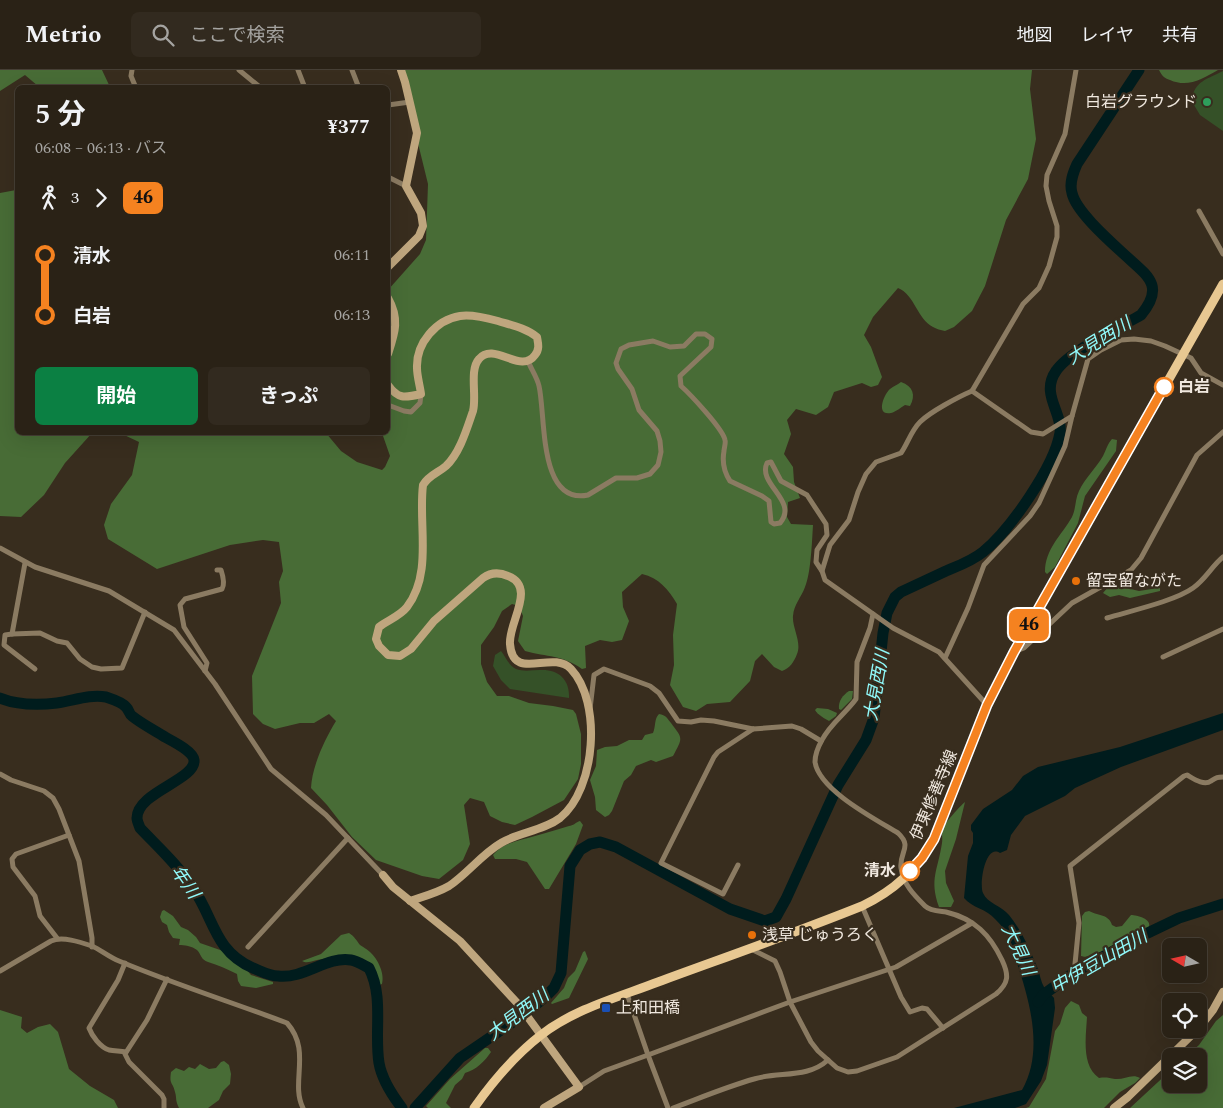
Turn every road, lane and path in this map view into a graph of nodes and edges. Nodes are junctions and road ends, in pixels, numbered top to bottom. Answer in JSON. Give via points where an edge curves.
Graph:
{"nodes":[{"id":1,"x":132,"y":70,"type":"edge"},
{"id":2,"x":239,"y":70,"type":"edge"},
{"id":3,"x":298,"y":70,"type":"edge"},
{"id":4,"x":352,"y":70,"type":"edge"},
{"id":5,"x":401,"y":70,"type":"edge"},
{"id":6,"x":1076,"y":70,"type":"edge"},
{"id":7,"x":135,"y":85,"type":"edge"},
{"id":8,"x":257,"y":85,"type":"edge"},
{"id":9,"x":304,"y":85,"type":"edge"},
{"id":10,"x":358,"y":85,"type":"edge"},
{"id":11,"x":410,"y":102,"type":"junction"},
{"id":12,"x":390,"y":105,"type":"edge"},
{"id":13,"x":390,"y":178,"type":"edge"},
{"id":14,"x":406,"y":186,"type":"junction"},
{"id":15,"x":1199,"y":211,"type":"dead end"},
{"id":16,"x":1223,"y":254,"type":"edge"},
{"id":17,"x":390,"y":265,"type":"edge"},
{"id":18,"x":1223,"y":284,"type":"edge"},
{"id":19,"x":390,"y":303,"type":"edge"},
{"id":20,"x":390,"y":347,"type":"edge"},
{"id":21,"x":1183,"y":354,"type":"junction"},
{"id":22,"x":528,"y":361,"type":"junction"},
{"id":23,"x":1223,"y":385,"type":"edge"},
{"id":24,"x":390,"y":388,"type":"edge"},
{"id":25,"x":972,"y":391,"type":"junction"},
{"id":26,"x":421,"y":394,"type":"junction"},
{"id":27,"x":390,"y":406,"type":"edge"},
{"id":28,"x":1070,"y":417,"type":"junction"},
{"id":29,"x":1223,"y":432,"type":"edge"},
{"id":30,"x":0,"y":548,"type":"edge"},
{"id":31,"x":1223,"y":557,"type":"edge"},
{"id":32,"x":25,"y":563,"type":"junction"},
{"id":33,"x":217,"y":570,"type":"dead end"},
{"id":34,"x":822,"y":571,"type":"junction"},
{"id":35,"x":145,"y":612,"type":"junction"},
{"id":36,"x":875,"y":616,"type":"junction"},
{"id":37,"x":1107,"y":618,"type":"dead end"},
{"id":38,"x":1223,"y":628,"type":"edge"},
{"id":39,"x":12,"y":634,"type":"junction"},
{"id":40,"x":2,"y":636,"type":"edge"},
{"id":41,"x":1014,"y":652,"type":"junction"},
{"id":42,"x":1163,"y":657,"type":"dead end"},
{"id":43,"x":945,"y":658,"type":"junction"},
{"id":44,"x":35,"y":669,"type":"dead end"},
{"id":45,"x":205,"y":671,"type":"junction"},
{"id":46,"x":987,"y":705,"type":"junction"},
{"id":47,"x":590,"y":711,"type":"junction"},
{"id":48,"x":753,"y":729,"type":"junction"},
{"id":49,"x":821,"y":741,"type":"junction"},
{"id":50,"x":0,"y":774,"type":"edge"},
{"id":51,"x":1223,"y":777,"type":"edge"},
{"id":52,"x":69,"y":835,"type":"junction"},
{"id":53,"x":348,"y":838,"type":"junction"},
{"id":54,"x":738,"y":866,"type":"dead end"},
{"id":55,"x":383,"y":875,"type":"joint"},
{"id":56,"x":904,"y":878,"type":"junction"},
{"id":57,"x":410,"y":901,"type":"junction"},
{"id":58,"x":862,"y":906,"type":"junction"},
{"id":59,"x":972,"y":924,"type":"junction"},
{"id":60,"x":57,"y":938,"type":"junction"},
{"id":61,"x":92,"y":946,"type":"junction"},
{"id":62,"x":248,"y":947,"type":"dead end"},
{"id":63,"x":749,"y":948,"type":"junction"},
{"id":64,"x":125,"y":963,"type":"junction"},
{"id":65,"x":1075,"y":964,"type":"dead end"},
{"id":66,"x":889,"y":970,"type":"junction"},
{"id":67,"x":0,"y":972,"type":"edge"},
{"id":68,"x":167,"y":979,"type":"junction"},
{"id":69,"x":1223,"y":992,"type":"edge"},
{"id":70,"x":627,"y":994,"type":"junction"},
{"id":71,"x":790,"y":1002,"type":"junction"},
{"id":72,"x":1207,"y":1017,"type":"edge"},
{"id":73,"x":943,"y":1028,"type":"junction"},
{"id":74,"x":542,"y":1034,"type":"junction"},
{"id":75,"x":1191,"y":1038,"type":"edge"},
{"id":76,"x":126,"y":1052,"type":"junction"},
{"id":77,"x":648,"y":1055,"type":"junction"},
{"id":78,"x":828,"y":1060,"type":"junction"},
{"id":79,"x":579,"y":1087,"type":"junction"},
{"id":80,"x":164,"y":1108,"type":"edge"},
{"id":81,"x":303,"y":1108,"type":"edge"},
{"id":82,"x":474,"y":1108,"type":"edge"},
{"id":83,"x":544,"y":1108,"type":"edge"},
{"id":84,"x":668,"y":1108,"type":"edge"},
{"id":85,"x":673,"y":1108,"type":"edge"},
{"id":86,"x":1114,"y":1108,"type":"edge"}],
"edges":[{"from":1,"to":7,"type":"street"},
{"from":2,"to":8,"type":"street"},
{"from":3,"to":9,"type":"street"},
{"from":4,"to":10,"type":"street"},
{"from":5,"to":11,"type":"street"},
{"from":6,"to":25,"type":"street","via":[[1065,134],[1047,174],[1046,186],[1057,226],[1049,266],[1039,288],[1023,304]]},
{"from":11,"to":12,"type":"street"},
{"from":11,"to":14,"type":"street","via":[[417,133]]},
{"from":13,"to":14,"type":"street"},
{"from":14,"to":17,"type":"street","via":[[421,213],[422,230]]},
{"from":15,"to":16,"type":"street"},
{"from":18,"to":21,"type":"main road","name":"伊東修善寺線"},
{"from":19,"to":20,"type":"street","via":[[396,321]]},
{"from":21,"to":23,"type":"street","via":[[1191,358],[1201,373]]},
{"from":21,"to":28,"type":"street","via":[[1151,341],[1121,340],[1109,345],[1088,359]]},
{"from":21,"to":41,"type":"main road","name":"伊東修善寺線"},
{"from":22,"to":26,"type":"street","via":[[538,348],[537,336],[531,332],[469,315],[454,317],[433,329],[423,343],[417,368]]},
{"from":22,"to":34,"type":"street","via":[[539,384],[551,473],[565,491],[588,496],[616,478],[650,474],[658,465],[661,452],[657,431],[639,410],[632,389],[618,369],[616,363],[621,348],[653,341],[670,347],[684,346],[696,334],[705,334],[712,339],[712,347],[680,376],[681,386],[718,427],[725,440],[724,465],[730,481],[769,501],[771,522],[782,521],[784,506],[768,479],[767,462],[773,465],[781,481],[811,500],[828,529],[816,556]]},
{"from":22,"to":47,"type":"street","via":[[488,354],[478,361],[474,372],[475,404],[459,446],[451,461],[423,485],[422,563],[418,584],[407,607],[379,627],[376,639],[383,652],[400,656],[482,578],[492,573],[508,576],[517,582],[521,593],[510,642],[514,658],[529,664],[559,661],[570,668],[578,678]]},
{"from":24,"to":26,"type":"street","via":[[401,397]]},
{"from":25,"to":28,"type":"street","via":[[1031,432],[1048,432]]},
{"from":25,"to":34,"type":"street","via":[[921,421],[901,453],[871,466],[849,520],[830,545]]},
{"from":26,"to":27,"type":"street","via":[[420,403],[411,412]]},
{"from":28,"to":43,"type":"street","via":[[1064,446],[1051,480],[1030,516],[984,566]]},
{"from":29,"to":41,"type":"street","via":[[1197,455],[1142,558],[1131,570],[1072,603],[1024,648]]},
{"from":30,"to":32,"type":"street"},
{"from":31,"to":37,"type":"street","via":[[1192,589]]},
{"from":32,"to":35,"type":"street","via":[[109,591]]},
{"from":32,"to":39,"type":"street"},
{"from":33,"to":45,"type":"street","via":[[221,570],[222,589],[185,599],[180,605],[184,627],[207,663]]},
{"from":34,"to":36,"type":"street","via":[[825,580],[833,587]]},
{"from":35,"to":39,"type":"street","via":[[122,668],[92,667],[80,659],[67,643],[40,633]]},
{"from":35,"to":45,"type":"street","via":[[174,630]]},
{"from":36,"to":43,"type":"street"},
{"from":36,"to":49,"type":"street","via":[[857,662],[856,699]]},
{"from":38,"to":42,"type":"street"},
{"from":39,"to":40,"type":"street"},
{"from":40,"to":44,"type":"street","via":[[6,648]]},
{"from":41,"to":46,"type":"main road","name":"伊東修善寺線"},
{"from":43,"to":46,"type":"street"},
{"from":45,"to":53,"type":"street","via":[[271,769]]},
{"from":46,"to":56,"type":"main road","name":"伊東修善寺線","via":[[934,839]]},
{"from":47,"to":48,"type":"street","via":[[594,675],[604,669],[650,686],[659,693],[678,721],[714,721]]},
{"from":47,"to":57,"type":"street","via":[[592,729],[587,766],[583,785],[571,808],[552,824],[500,843],[447,887]]},
{"from":48,"to":49,"type":"street","via":[[792,726]]},
{"from":48,"to":54,"type":"street","via":[[714,757],[661,863],[723,894]]},
{"from":49,"to":56,"type":"street","via":[[815,760],[828,784],[903,838],[905,843],[900,863]]},
{"from":50,"to":52,"type":"street","via":[[44,791],[53,798]]},
{"from":51,"to":65,"type":"street","via":[[1206,783],[1184,776],[1070,866],[1079,923]]},
{"from":52,"to":60,"type":"street","via":[[16,854],[12,859],[13,867],[35,896],[40,916]]},
{"from":52,"to":61,"type":"street","via":[[83,878]]},
{"from":53,"to":55,"type":"street"},
{"from":53,"to":62,"type":"street"},
{"from":55,"to":57,"type":"street"},
{"from":56,"to":58,"type":"main road","name":"伊東修善寺線","via":[[882,896]]},
{"from":56,"to":59,"type":"street","via":[[927,908],[952,914]]},
{"from":57,"to":74,"type":"street","via":[[460,941]]},
{"from":58,"to":63,"type":"main road","name":"伊東修善寺線"},
{"from":58,"to":66,"type":"street"},
{"from":59,"to":66,"type":"street"},
{"from":59,"to":73,"type":"street","via":[[984,931],[997,949],[1007,975],[1006,982],[996,994]]},
{"from":60,"to":61,"type":"street"},
{"from":60,"to":67,"type":"street"},
{"from":61,"to":64,"type":"street"},
{"from":63,"to":70,"type":"main road","name":"伊東修善寺線"},
{"from":63,"to":71,"type":"street","via":[[775,961]]},
{"from":64,"to":68,"type":"street"},
{"from":64,"to":76,"type":"street","via":[[89,1028],[104,1047]]},
{"from":66,"to":71,"type":"street"},
{"from":66,"to":73,"type":"street","via":[[908,1010],[927,1009]]},
{"from":68,"to":76,"type":"street","via":[[148,1020]]},
{"from":68,"to":81,"type":"street","via":[[287,1023],[292,1028],[300,1053],[299,1100]]},
{"from":69,"to":72,"type":"street"},
{"from":70,"to":74,"type":"main road","name":"伊東修善寺線","via":[[568,1019]]},
{"from":70,"to":77,"type":"street"},
{"from":71,"to":77,"type":"street"},
{"from":71,"to":78,"type":"street","via":[[811,1042]]},
{"from":73,"to":78,"type":"street","via":[[897,1057],[852,1072],[842,1070]]},
{"from":74,"to":79,"type":"street"},
{"from":74,"to":82,"type":"main road","name":"伊東修善寺線","via":[[498,1075]]},
{"from":75,"to":86,"type":"street"},
{"from":76,"to":80,"type":"street","via":[[129,1062],[162,1095]]},
{"from":77,"to":79,"type":"street","via":[[604,1071]]},
{"from":77,"to":84,"type":"street"},
{"from":78,"to":85,"type":"street","via":[[806,1072],[754,1079]]},
{"from":79,"to":83,"type":"street"}]}
